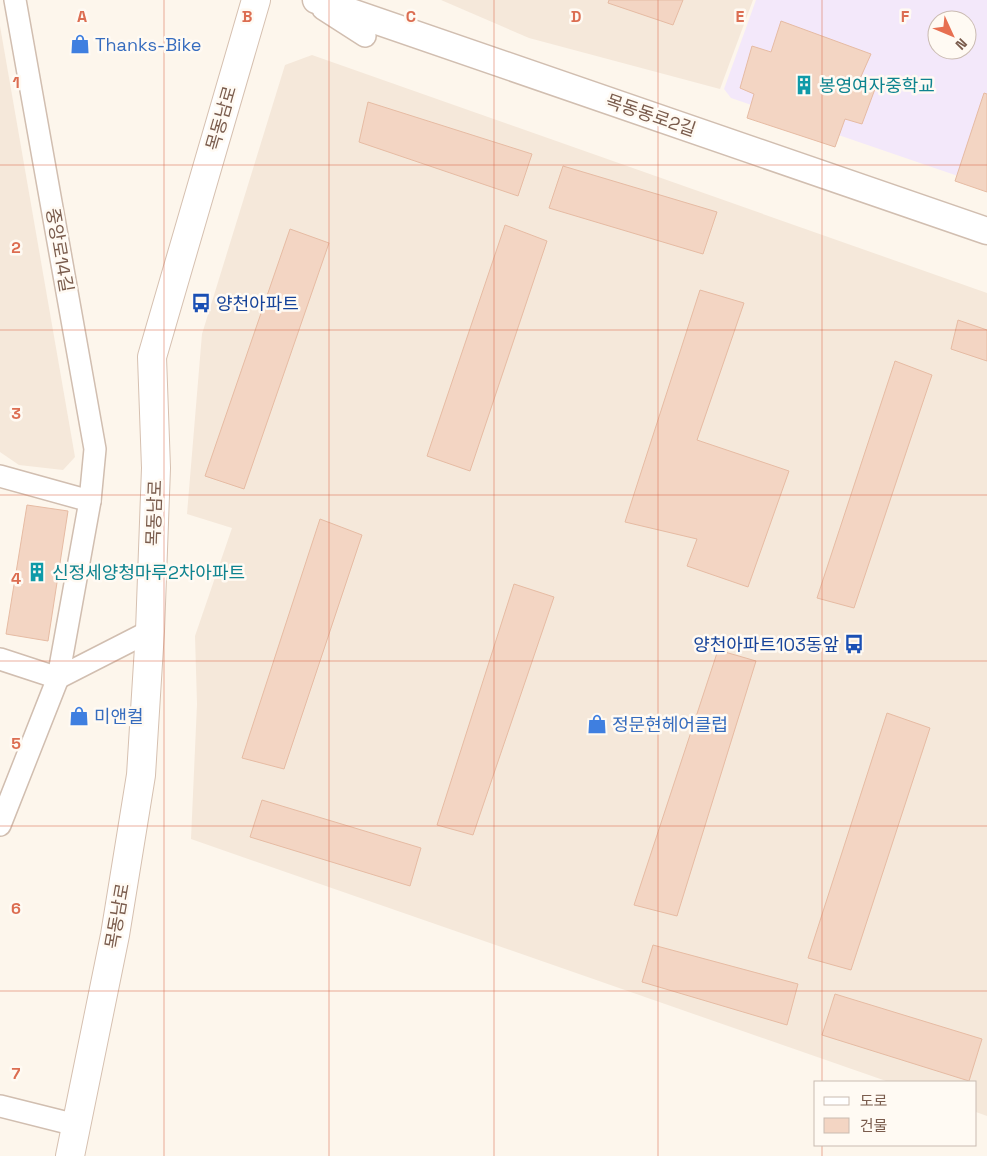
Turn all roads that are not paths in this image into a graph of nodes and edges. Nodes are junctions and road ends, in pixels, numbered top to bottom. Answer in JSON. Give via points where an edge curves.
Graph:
{"nodes":[{"id":1,"x":15,"y":0,"type":"edge"},
{"id":2,"x":256,"y":0,"type":"edge"},
{"id":3,"x":308,"y":0,"type":"edge"},
{"id":4,"x":316,"y":0,"type":"edge"},
{"id":5,"x":365,"y":36,"type":"dead end"},
{"id":6,"x":987,"y":231,"type":"edge"},
{"id":7,"x":0,"y":476,"type":"edge"},
{"id":8,"x":90,"y":501,"type":"junction"},
{"id":9,"x":150,"y":630,"type":"junction"},
{"id":10,"x":0,"y":659,"type":"edge"},
{"id":11,"x":58,"y":678,"type":"junction"},
{"id":12,"x":0,"y":825,"type":"edge"},
{"id":13,"x":0,"y":1106,"type":"edge"},
{"id":14,"x":76,"y":1125,"type":"junction"},
{"id":15,"x":70,"y":1156,"type":"edge"}],
"edges":[{"from":1,"to":8,"type":"street","name":"중앙로14길","via":[[95,449]]},
{"from":2,"to":9,"type":"main road","name":"목동남로","via":[[152,357],[156,468]]},
{"from":3,"to":5,"type":"street"},
{"from":4,"to":6,"type":"street","name":"목동동로2길"},
{"from":7,"to":8,"type":"street"},
{"from":8,"to":11,"type":"street","name":"중앙로14길"},
{"from":9,"to":11,"type":"street"},
{"from":9,"to":14,"type":"main road","name":"목동남로","via":[[140,774],[115,935]]},
{"from":10,"to":11,"type":"street"},
{"from":11,"to":12,"type":"street","name":"중앙로14길"},
{"from":13,"to":14,"type":"street"},
{"from":14,"to":15,"type":"main road","name":"목동남로"}]}
